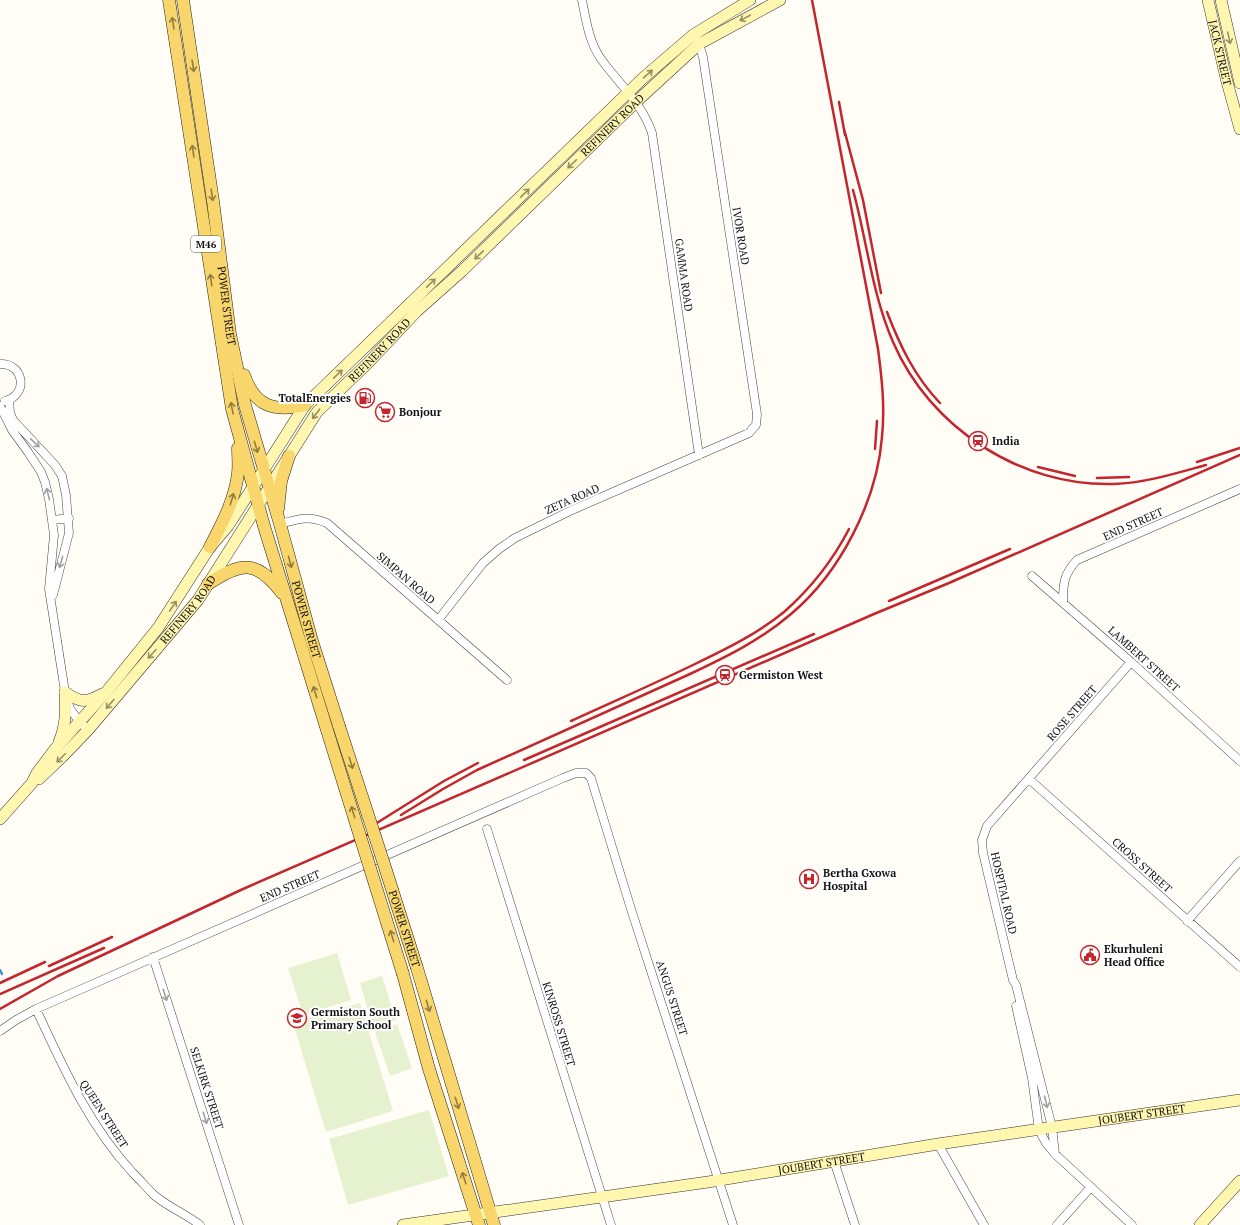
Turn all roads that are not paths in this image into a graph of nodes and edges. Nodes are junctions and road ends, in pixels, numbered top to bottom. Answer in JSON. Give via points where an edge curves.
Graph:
{"nodes":[{"id":1,"x":170,"y":0,"type":"edge"},
{"id":2,"x":183,"y":0,"type":"edge"},
{"id":3,"x":582,"y":0,"type":"edge"},
{"id":4,"x":750,"y":0,"type":"edge"},
{"id":5,"x":780,"y":0,"type":"edge"},
{"id":6,"x":1208,"y":0,"type":"edge"},
{"id":7,"x":1221,"y":0,"type":"edge"},
{"id":8,"x":696,"y":39,"type":"junction"},
{"id":9,"x":1240,"y":83,"type":"edge"},
{"id":10,"x":196,"y":84,"type":"junction"},
{"id":11,"x":183,"y":86,"type":"junction"},
{"id":12,"x":628,"y":92,"type":"junction"},
{"id":13,"x":636,"y":102,"type":"junction"},
{"id":14,"x":1240,"y":129,"type":"edge"},
{"id":15,"x":540,"y":178,"type":"junction"},
{"id":16,"x":549,"y":187,"type":"junction"},
{"id":17,"x":499,"y":218,"type":"junction"},
{"id":18,"x":508,"y":226,"type":"junction"},
{"id":19,"x":454,"y":261,"type":"junction"},
{"id":20,"x":462,"y":271,"type":"junction"},
{"id":21,"x":230,"y":334,"type":"junction"},
{"id":22,"x":0,"y":364,"type":"edge"},
{"id":23,"x":9,"y":400,"type":"junction"},
{"id":24,"x":0,"y":401,"type":"edge"},
{"id":25,"x":305,"y":405,"type":"junction"},
{"id":26,"x":0,"y":406,"type":"edge"},
{"id":27,"x":238,"y":436,"type":"junction"},
{"id":28,"x":743,"y":436,"type":"joint"},
{"id":29,"x":699,"y":455,"type":"junction"},
{"id":30,"x":289,"y":456,"type":"junction"},
{"id":31,"x":264,"y":471,"type":"junction"},
{"id":32,"x":254,"y":486,"type":"junction"},
{"id":33,"x":269,"y":488,"type":"junction"},
{"id":34,"x":1240,"y":489,"type":"edge"},
{"id":35,"x":259,"y":504,"type":"junction"},
{"id":36,"x":68,"y":518,"type":"junction"},
{"id":37,"x":53,"y":520,"type":"junction"},
{"id":38,"x":278,"y":520,"type":"junction"},
{"id":39,"x":210,"y":547,"type":"junction"},
{"id":40,"x":1032,"y":576,"type":"dead end"},
{"id":41,"x":208,"y":584,"type":"junction"},
{"id":42,"x":286,"y":598,"type":"junction"},
{"id":43,"x":52,"y":602,"type":"junction"},
{"id":44,"x":1062,"y":602,"type":"junction"},
{"id":45,"x":438,"y":620,"type":"junction"},
{"id":46,"x":1131,"y":662,"type":"junction"},
{"id":47,"x":508,"y":680,"type":"dead end"},
{"id":48,"x":107,"y":691,"type":"junction"},
{"id":49,"x":65,"y":692,"type":"junction"},
{"id":50,"x":84,"y":726,"type":"junction"},
{"id":51,"x":55,"y":749,"type":"junction"},
{"id":52,"x":1240,"y":761,"type":"edge"},
{"id":53,"x":591,"y":778,"type":"joint"},
{"id":54,"x":1029,"y":779,"type":"junction"},
{"id":55,"x":32,"y":783,"type":"junction"},
{"id":56,"x":0,"y":819,"type":"edge"},
{"id":57,"x":486,"y":829,"type":"dead end"},
{"id":58,"x":1240,"y":861,"type":"edge"},
{"id":59,"x":1187,"y":920,"type":"junction"},
{"id":60,"x":153,"y":958,"type":"junction"},
{"id":61,"x":1240,"y":967,"type":"edge"},
{"id":62,"x":1013,"y":980,"type":"junction"},
{"id":63,"x":36,"y":1009,"type":"junction"},
{"id":64,"x":0,"y":1031,"type":"edge"},
{"id":65,"x":1240,"y":1100,"type":"edge"},
{"id":66,"x":1052,"y":1127,"type":"junction"},
{"id":67,"x":1039,"y":1130,"type":"junction"},
{"id":68,"x":938,"y":1144,"type":"junction"},
{"id":69,"x":1055,"y":1154,"type":"junction"},
{"id":70,"x":834,"y":1161,"type":"junction"},
{"id":71,"x":718,"y":1180,"type":"junction"},
{"id":72,"x":1240,"y":1181,"type":"edge"},
{"id":73,"x":1090,"y":1188,"type":"junction"},
{"id":74,"x":602,"y":1198,"type":"junction"},
{"id":75,"x":492,"y":1219,"type":"edge"},
{"id":76,"x":477,"y":1220,"type":"edge"},
{"id":77,"x":200,"y":1225,"type":"edge"},
{"id":78,"x":239,"y":1225,"type":"edge"},
{"id":79,"x":403,"y":1225,"type":"edge"},
{"id":80,"x":611,"y":1225,"type":"edge"},
{"id":81,"x":733,"y":1225,"type":"edge"},
{"id":82,"x":855,"y":1225,"type":"edge"},
{"id":83,"x":984,"y":1225,"type":"edge"},
{"id":84,"x":1057,"y":1225,"type":"edge"},
{"id":85,"x":1132,"y":1225,"type":"edge"},
{"id":86,"x":1200,"y":1225,"type":"edge"}],
"edges":[{"from":11,"to":1,"type":"main road","name":"POWER STREET","number":"M46","one_way":true},
{"from":2,"to":10,"type":"main road","name":"POWER STREET","number":"M46","one_way":true},
{"from":3,"to":12,"type":"street","name":"GAMMA ROAD","via":[[593,43],[601,58]]},
{"from":4,"to":8,"type":"main road","name":"REFINERY ROAD"},
{"from":5,"to":8,"type":"main road","name":"REFINERY ROAD","one_way":true},
{"from":6,"to":14,"type":"main road","name":"JACK STREET"},
{"from":7,"to":9,"type":"main road","name":"JACK STREET","one_way":true},
{"from":12,"to":8,"type":"main road","name":"REFINERY ROAD","one_way":true},
{"from":8,"to":13,"type":"main road","name":"REFINERY ROAD"},
{"from":8,"to":28,"type":"street","name":"IVOR ROAD","via":[[703,57],[757,414],[753,430]]},
{"from":10,"to":11,"type":"main road"},
{"from":10,"to":21,"type":"main road","name":"POWER STREET","number":"M46","one_way":true},
{"from":27,"to":11,"type":"main road","name":"POWER STREET","number":"M46","one_way":true,"via":[[217,320]]},
{"from":12,"to":13,"type":"street","name":"GAMMA ROAD"},
{"from":12,"to":15,"type":"main road","name":"REFINERY ROAD"},
{"from":13,"to":16,"type":"main road","name":"REFINERY ROAD","one_way":true},
{"from":13,"to":29,"type":"street","name":"GAMMA ROAD","via":[[650,127],[655,152]]},
{"from":15,"to":16,"type":"main road"},
{"from":17,"to":15,"type":"main road","name":"REFINERY ROAD","one_way":true},
{"from":16,"to":18,"type":"main road","name":"REFINERY ROAD"},
{"from":17,"to":18,"type":"main road"},
{"from":17,"to":19,"type":"main road","name":"REFINERY ROAD"},
{"from":18,"to":20,"type":"main road","name":"REFINERY ROAD","one_way":true},
{"from":19,"to":20,"type":"main road"},
{"from":25,"to":19,"type":"main road","name":"REFINERY ROAD","one_way":true},
{"from":20,"to":30,"type":"main road","name":"REFINERY ROAD","one_way":true,"via":[[417,311],[317,412]]},
{"from":21,"to":25,"type":"main road","via":[[248,386],[258,399],[280,408]]},
{"from":21,"to":31,"type":"main road","name":"POWER STREET","number":"M46","one_way":true,"via":[[245,405]]},
{"from":22,"to":23,"type":"street","via":[[12,366],[21,381],[18,392]]},
{"from":23,"to":24,"type":"street"},
{"from":23,"to":36,"type":"street","one_way":true,"via":[[13,420],[62,476]]},
{"from":25,"to":31,"type":"main road","name":"REFINERY ROAD"},
{"from":37,"to":26,"type":"street","one_way":true,"via":[[41,472],[12,430]]},
{"from":27,"to":32,"type":"main road","name":"POWER STREET","number":"M46"},
{"from":39,"to":27,"type":"main road","one_way":true,"via":[[228,513],[233,497],[238,472]]},
{"from":28,"to":29,"type":"street","name":"ZETA ROAD"},
{"from":29,"to":45,"type":"street","name":"ZETA ROAD","via":[[572,510],[515,538],[483,563]]},
{"from":30,"to":33,"type":"main road","name":"REFINERY ROAD"},
{"from":30,"to":38,"type":"main road","via":[[280,489]]},
{"from":31,"to":32,"type":"main road","name":"REFINERY ROAD"},
{"from":31,"to":33,"type":"main road","name":"POWER STREET","number":"M46"},
{"from":32,"to":35,"type":"main road","name":"POWER STREET","number":"M46"},
{"from":32,"to":39,"type":"main road","name":"REFINERY ROAD","via":[[228,526]]},
{"from":33,"to":35,"type":"main road","name":"REFINERY ROAD"},
{"from":33,"to":38,"type":"main road","name":"POWER STREET","number":"M46"},
{"from":34,"to":44,"type":"street","name":"END STREET","via":[[1077,560],[1066,573]]},
{"from":35,"to":41,"type":"main road","name":"REFINERY ROAD"},
{"from":35,"to":42,"type":"main road","name":"POWER STREET","number":"M46"},
{"from":36,"to":37,"type":"street"},
{"from":36,"to":43,"type":"street","one_way":true,"via":[[67,544]]},
{"from":37,"to":43,"type":"street","via":[[54,540],[49,589]]},
{"from":38,"to":45,"type":"street","name":"SIMPAN ROAD","via":[[316,518],[328,523]]},
{"from":38,"to":75,"type":"main road","name":"POWER STREET","one_way":true,"bridge":true,"via":[[312,641],[384,861]]},
{"from":48,"to":39,"type":"main road","name":"REFINERY ROAD","one_way":true,"via":[[158,628]]},
{"from":40,"to":44,"type":"street","name":"LAMBERT STREET"},
{"from":41,"to":42,"type":"main road","via":[[235,568],[252,568],[270,579]]},
{"from":41,"to":50,"type":"main road","name":"REFINERY ROAD","one_way":true,"via":[[185,616]]},
{"from":76,"to":42,"type":"main road","name":"POWER STREET","one_way":true,"bridge":true,"via":[[429,1069],[404,974]]},
{"from":43,"to":49,"type":"street"},
{"from":44,"to":46,"type":"street","name":"LAMBERT STREET"},
{"from":45,"to":47,"type":"street","name":"SIMPAN ROAD"},
{"from":46,"to":52,"type":"street","name":"LAMBERT STREET"},
{"from":46,"to":54,"type":"street","name":"ROSE STREET"},
{"from":48,"to":49,"type":"main road","via":[[83,701],[72,698]]},
{"from":48,"to":50,"type":"main road","name":"REFINERY ROAD"},
{"from":49,"to":50,"type":"street","via":[[70,709]]},
{"from":49,"to":51,"type":"main road","via":[[65,724]]},
{"from":50,"to":51,"type":"main road","name":"REFINERY ROAD"},
{"from":50,"to":55,"type":"main road","name":"REFINERY ROAD","one_way":true,"via":[[62,757]]},
{"from":51,"to":55,"type":"main road","name":"REFINERY ROAD","via":[[36,773]]},
{"from":53,"to":60,"type":"street","name":"END STREET","via":[[582,772],[563,778]]},
{"from":53,"to":71,"type":"street","name":"ANGUS STREET"},
{"from":54,"to":59,"type":"street","name":"CROSS STREET"},
{"from":54,"to":62,"type":"street","name":"HOSPITAL ROAD","via":[[987,826],[982,840]]},
{"from":55,"to":56,"type":"main road","name":"REFINERY ROAD"},
{"from":57,"to":74,"type":"street","name":"KINROSS STREET"},
{"from":58,"to":59,"type":"street"},
{"from":59,"to":61,"type":"street","name":"CROSS STREET"},
{"from":60,"to":63,"type":"street","name":"END STREET"},
{"from":60,"to":78,"type":"street","name":"SELKIRK STREET","one_way":true},
{"from":62,"to":66,"type":"street","name":"HOSPITAL ROAD","one_way":true},
{"from":62,"to":67,"type":"street","name":"HOSPITAL ROAD"},
{"from":63,"to":64,"type":"street","name":"END STREET"},
{"from":63,"to":77,"type":"street","name":"QUEEN STREET","via":[[80,1100],[122,1161],[155,1195]]},
{"from":65,"to":66,"type":"main road","name":"JOUBERT STREET"},
{"from":66,"to":67,"type":"main road","name":"JOUBERT STREET"},
{"from":66,"to":69,"type":"street","name":"HOSPITAL ROAD"},
{"from":67,"to":68,"type":"main road","name":"JOUBERT STREET"},
{"from":67,"to":69,"type":"street"},
{"from":68,"to":70,"type":"main road","name":"JOUBERT STREET"},
{"from":68,"to":83,"type":"street"},
{"from":69,"to":73,"type":"street"},
{"from":70,"to":71,"type":"main road","name":"JOUBERT STREET"},
{"from":70,"to":82,"type":"street"},
{"from":71,"to":74,"type":"main road","name":"JOUBERT STREET"},
{"from":71,"to":81,"type":"street","name":"ANGUS STREET"},
{"from":72,"to":86,"type":"main road"},
{"from":73,"to":84,"type":"street"},
{"from":73,"to":85,"type":"street"},
{"from":74,"to":75,"type":"main road","name":"JOUBERT STREET"},
{"from":74,"to":80,"type":"street","name":"KINROSS STREET"},
{"from":75,"to":76,"type":"main road","name":"JOUBERT STREET"},
{"from":76,"to":79,"type":"main road","name":"JOUBERT STREET"}]}
